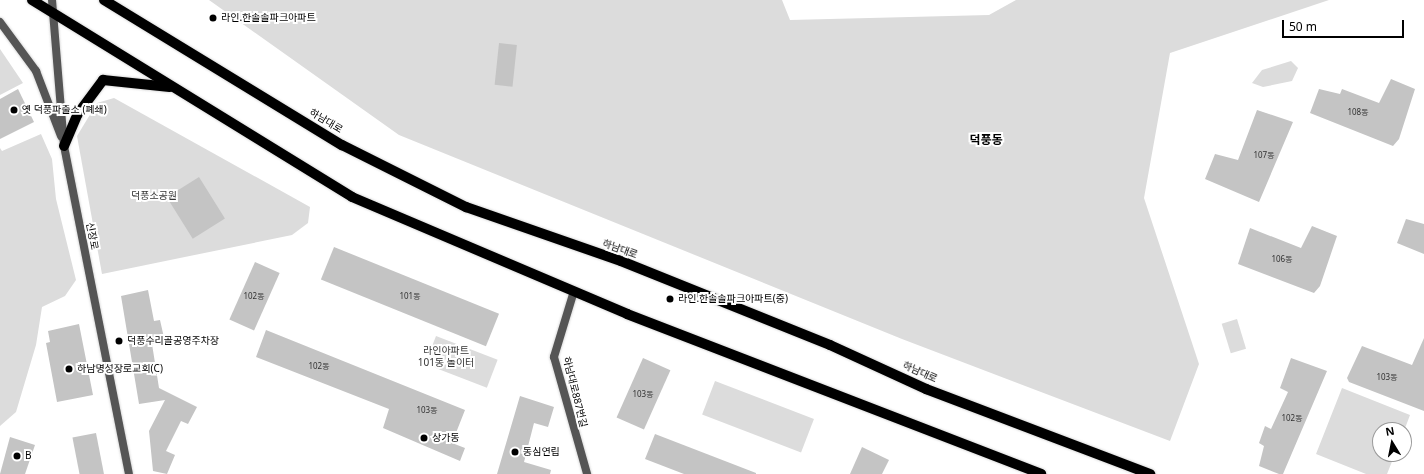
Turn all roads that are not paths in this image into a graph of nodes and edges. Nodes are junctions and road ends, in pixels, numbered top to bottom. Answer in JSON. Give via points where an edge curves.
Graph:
{"nodes":[{"id":1,"x":32,"y":0,"type":"edge"},
{"id":2,"x":52,"y":0,"type":"edge"},
{"id":3,"x":104,"y":0,"type":"edge"},
{"id":4,"x":52,"y":12,"type":"junction"},
{"id":5,"x":0,"y":22,"type":"edge"},
{"id":6,"x":174,"y":88,"type":"junction"},
{"id":7,"x":64,"y":146,"type":"junction"},
{"id":8,"x":574,"y":291,"type":"junction"},
{"id":9,"x":129,"y":474,"type":"edge"},
{"id":10,"x":587,"y":474,"type":"edge"},
{"id":11,"x":1041,"y":474,"type":"edge"},
{"id":12,"x":1150,"y":474,"type":"edge"}],
"edges":[{"from":1,"to":4,"type":"main road"},
{"from":2,"to":4,"type":"street","name":"신장로"},
{"from":3,"to":12,"type":"main road","name":"하남대로","via":[[342,144],[466,207],[621,262],[830,345],[926,389]]},
{"from":4,"to":6,"type":"main road"},
{"from":4,"to":7,"type":"street","name":"신장로"},
{"from":5,"to":7,"type":"street","via":[[36,71]]},
{"from":6,"to":7,"type":"main road","via":[[103,80],[77,115]]},
{"from":6,"to":8,"type":"main road","via":[[352,196]]},
{"from":7,"to":9,"type":"street","name":"신장로"},
{"from":8,"to":10,"type":"street","name":"하남대로887번길","via":[[554,357]]},
{"from":8,"to":11,"type":"main road"}]}
